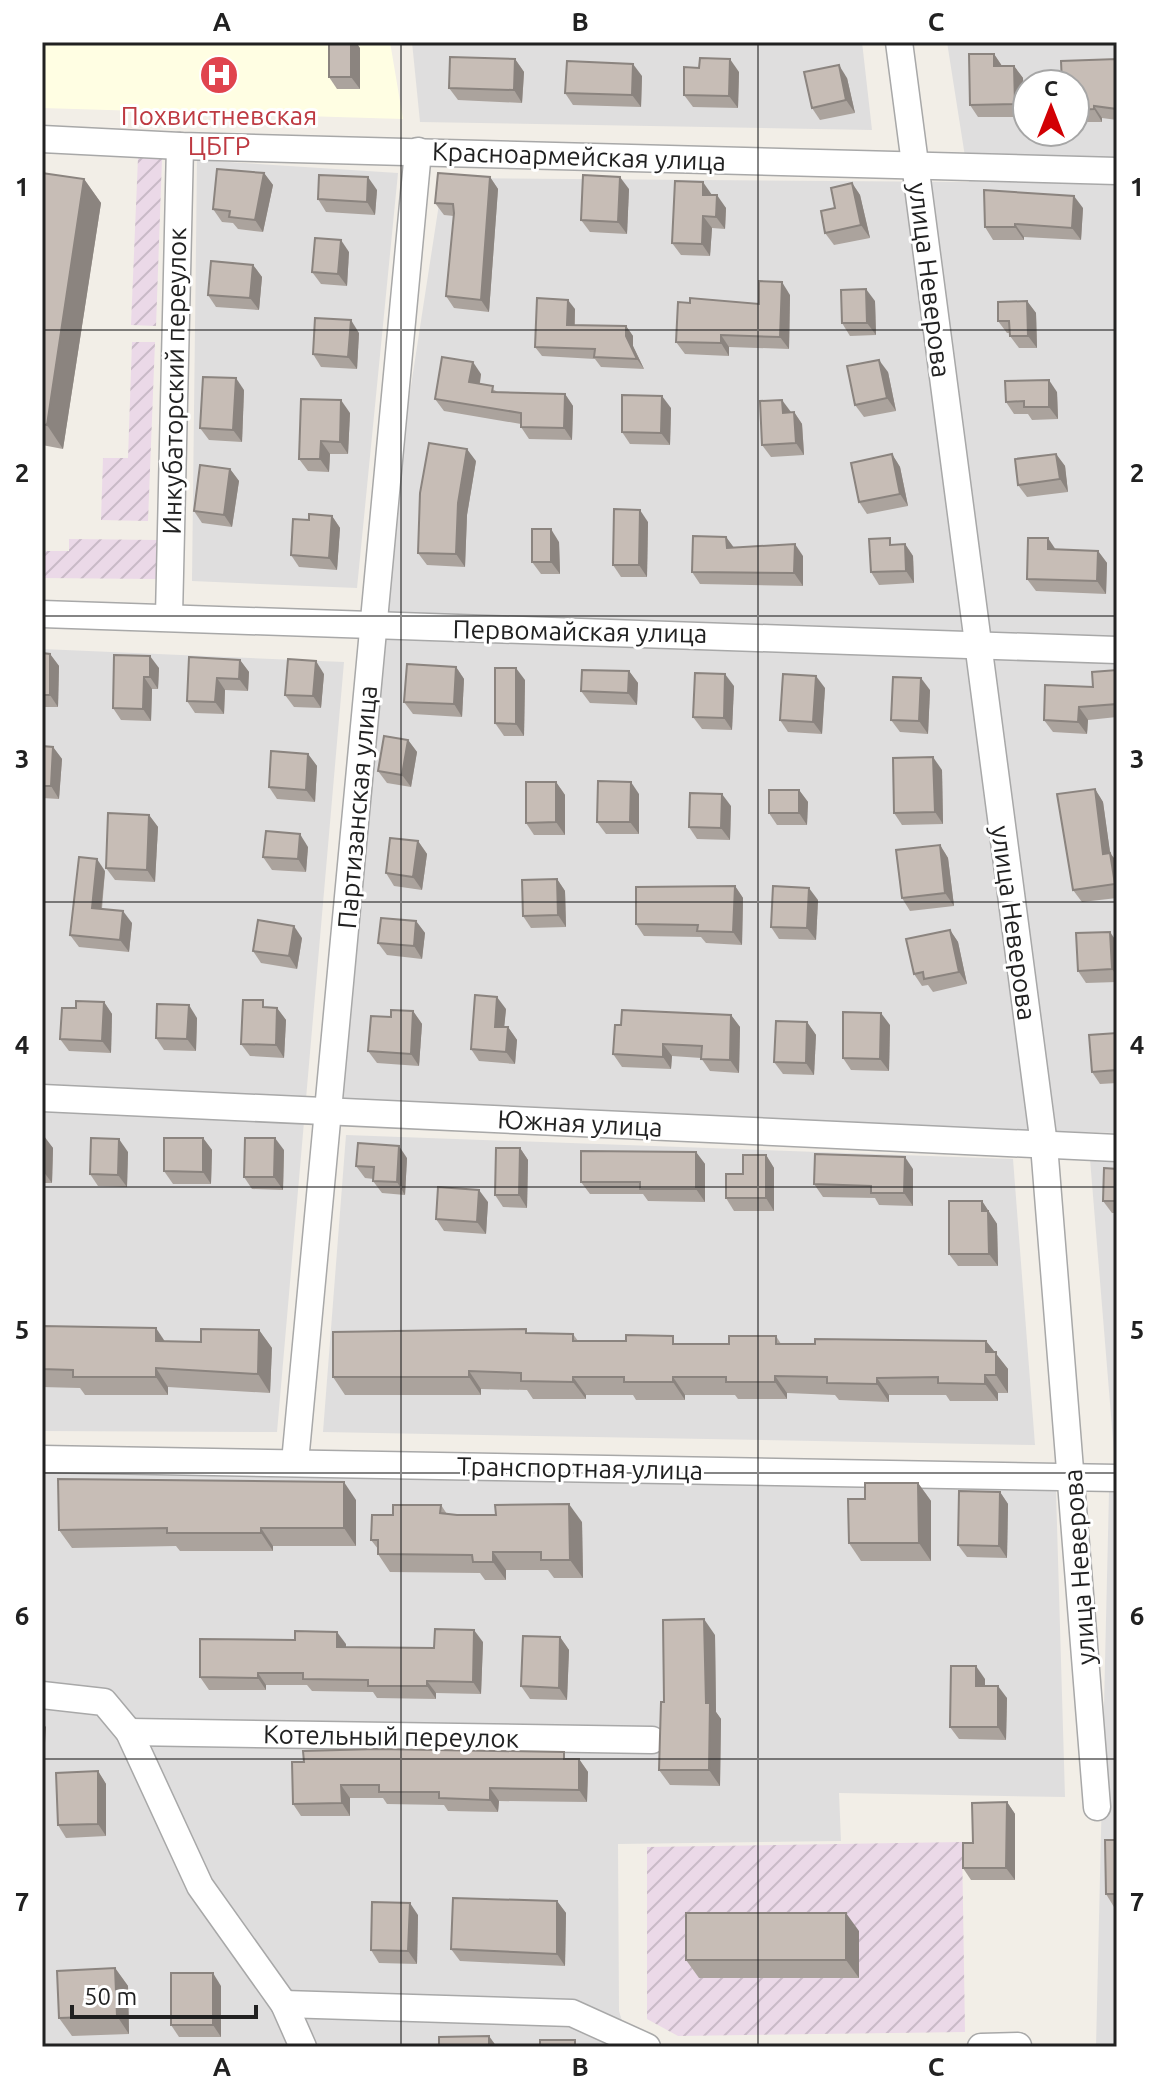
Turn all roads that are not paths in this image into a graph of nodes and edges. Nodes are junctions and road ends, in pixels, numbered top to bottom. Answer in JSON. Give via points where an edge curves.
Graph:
{"nodes":[{"id":1,"x":899,"y":42,"type":"edge"},
{"id":2,"x":42,"y":139,"type":"edge"},
{"id":3,"x":180,"y":146,"type":"junction"},
{"id":4,"x":418,"y":151,"type":"junction"},
{"id":5,"x":915,"y":165,"type":"junction"},
{"id":6,"x":1117,"y":171,"type":"edge"},
{"id":7,"x":42,"y":614,"type":"edge"},
{"id":8,"x":169,"y":616,"type":"junction"},
{"id":9,"x":374,"y":626,"type":"junction"},
{"id":10,"x":977,"y":646,"type":"junction"},
{"id":11,"x":1117,"y":650,"type":"edge"},
{"id":12,"x":42,"y":1098,"type":"edge"},
{"id":13,"x":329,"y":1111,"type":"junction"},
{"id":14,"x":1044,"y":1145,"type":"junction"},
{"id":15,"x":1117,"y":1148,"type":"edge"},
{"id":16,"x":42,"y":1459,"type":"edge"},
{"id":17,"x":295,"y":1462,"type":"junction"},
{"id":18,"x":1072,"y":1477,"type":"junction"},
{"id":19,"x":1117,"y":1478,"type":"edge"},
{"id":20,"x":42,"y":1695,"type":"edge"},
{"id":21,"x":129,"y":1732,"type":"junction"},
{"id":22,"x":652,"y":1740,"type":"dead end"},
{"id":23,"x":1097,"y":1807,"type":"dead end"},
{"id":24,"x":284,"y":2004,"type":"junction"},
{"id":25,"x":1018,"y":2046,"type":"edge"},
{"id":26,"x":303,"y":2047,"type":"edge"},
{"id":27,"x":647,"y":2047,"type":"edge"},
{"id":28,"x":981,"y":2047,"type":"edge"}],
"edges":[{"from":1,"to":5,"type":"street","name":"улица Неверова"},
{"from":2,"to":3,"type":"street","name":"Красноармейская улица"},
{"from":3,"to":4,"type":"street","name":"Красноармейская улица"},
{"from":3,"to":8,"type":"street","name":"Инкубаторский переулок"},
{"from":4,"to":5,"type":"street","name":"Красноармейская улица"},
{"from":4,"to":9,"type":"street","name":"Партизанская улица"},
{"from":5,"to":6,"type":"street","name":"Красноармейская улица"},
{"from":5,"to":10,"type":"street","name":"улица Неверова"},
{"from":7,"to":8,"type":"street","name":"Первомайская улица"},
{"from":8,"to":9,"type":"street","name":"Первомайская улица"},
{"from":9,"to":10,"type":"street","name":"Первомайская улица"},
{"from":9,"to":13,"type":"street","name":"Партизанская улица"},
{"from":10,"to":11,"type":"street","name":"Первомайская улица"},
{"from":10,"to":14,"type":"street","name":"улица Неверова"},
{"from":12,"to":13,"type":"street","name":"Южная улица"},
{"from":13,"to":14,"type":"street","name":"Южная улица"},
{"from":13,"to":17,"type":"street","name":"Партизанская улица"},
{"from":14,"to":15,"type":"street","name":"Южная улица"},
{"from":14,"to":18,"type":"street","name":"улица Неверова"},
{"from":16,"to":17,"type":"street","name":"Транспортная улица"},
{"from":17,"to":18,"type":"street","name":"Транспортная улица"},
{"from":18,"to":19,"type":"street","name":"Транспортная улица"},
{"from":18,"to":23,"type":"street","name":"улица Неверова"},
{"from":20,"to":21,"type":"street","via":[[104,1702]]},
{"from":21,"to":22,"type":"street","name":"Котельный переулок"},
{"from":21,"to":24,"type":"street","via":[[200,1886]]},
{"from":24,"to":26,"type":"street"},
{"from":24,"to":27,"type":"street","via":[[572,2013]]},
{"from":25,"to":28,"type":"street"}]}
